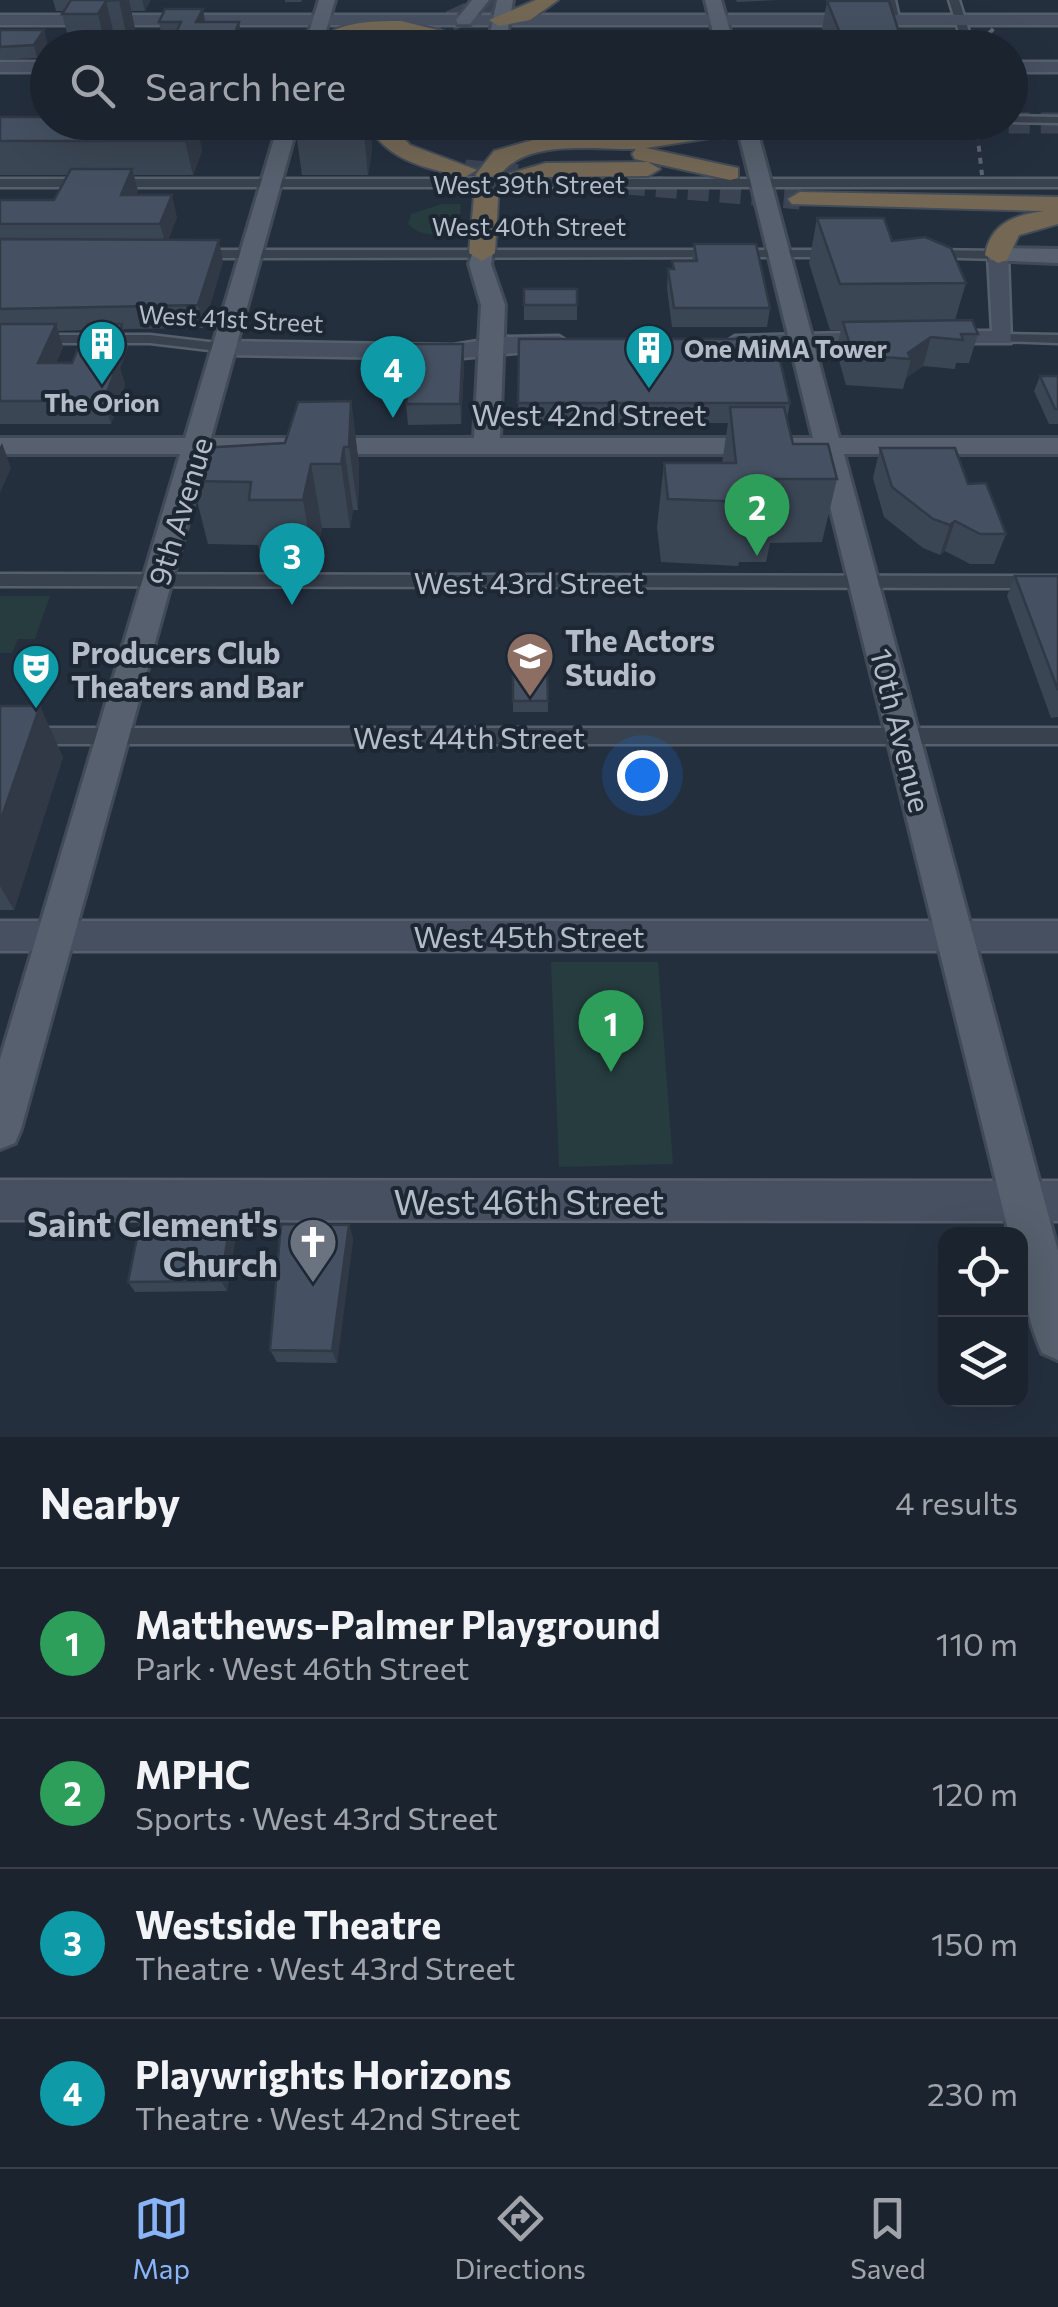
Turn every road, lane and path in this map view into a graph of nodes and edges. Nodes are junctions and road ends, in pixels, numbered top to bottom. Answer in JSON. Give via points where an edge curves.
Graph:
{"nodes":[{"id":1,"x":327,"y":0,"type":"edge"},
{"id":2,"x":482,"y":0,"type":"edge"},
{"id":3,"x":549,"y":0,"type":"edge"},
{"id":4,"x":714,"y":0,"type":"edge"},
{"id":5,"x":890,"y":0,"type":"edge"},
{"id":6,"x":954,"y":0,"type":"edge"},
{"id":7,"x":516,"y":1,"type":"edge"},
{"id":8,"x":0,"y":20,"type":"edge"},
{"id":9,"x":320,"y":20,"type":"junction"},
{"id":10,"x":719,"y":20,"type":"junction"},
{"id":11,"x":896,"y":20,"type":"junction"},
{"id":12,"x":960,"y":20,"type":"junction"},
{"id":13,"x":1058,"y":20,"type":"edge"},
{"id":14,"x":317,"y":30,"type":"edge"},
{"id":15,"x":362,"y":30,"type":"edge"},
{"id":16,"x":426,"y":30,"type":"tunnel mouth"},
{"id":17,"x":436,"y":30,"type":"tunnel mouth"},
{"id":18,"x":472,"y":30,"type":"edge"},
{"id":19,"x":499,"y":30,"type":"edge"},
{"id":20,"x":503,"y":30,"type":"edge"},
{"id":21,"x":560,"y":30,"type":"edge"},
{"id":22,"x":722,"y":30,"type":"edge"},
{"id":23,"x":963,"y":30,"type":"edge"},
{"id":24,"x":0,"y":67,"type":"edge"},
{"id":25,"x":30,"y":67,"type":"edge"},
{"id":26,"x":1028,"y":67,"type":"edge"},
{"id":27,"x":1058,"y":67,"type":"edge"},
{"id":28,"x":1028,"y":120,"type":"edge"},
{"id":29,"x":1058,"y":120,"type":"edge"},
{"id":30,"x":284,"y":140,"type":"edge"},
{"id":31,"x":386,"y":140,"type":"edge"},
{"id":32,"x":397,"y":140,"type":"edge"},
{"id":33,"x":508,"y":140,"type":"edge"},
{"id":34,"x":654,"y":140,"type":"edge"},
{"id":35,"x":750,"y":140,"type":"edge"},
{"id":36,"x":517,"y":162,"type":"dead end"},
{"id":37,"x":474,"y":180,"type":"junction"},
{"id":38,"x":272,"y":183,"type":"junction"},
{"id":39,"x":1028,"y":183,"type":"junction"},
{"id":40,"x":1058,"y":183,"type":"edge"},
{"id":41,"x":0,"y":184,"type":"edge"},
{"id":42,"x":761,"y":184,"type":"junction"},
{"id":43,"x":800,"y":199,"type":"tunnel mouth"},
{"id":44,"x":1058,"y":204,"type":"edge"},
{"id":45,"x":952,"y":205,"type":"junction"},
{"id":46,"x":1058,"y":217,"type":"edge"},
{"id":47,"x":1058,"y":231,"type":"edge"},
{"id":48,"x":1058,"y":240,"type":"edge"},
{"id":49,"x":482,"y":253,"type":"junction"},
{"id":50,"x":180,"y":254,"type":"edge"},
{"id":51,"x":254,"y":254,"type":"junction"},
{"id":52,"x":779,"y":254,"type":"junction"},
{"id":53,"x":858,"y":254,"type":"edge"},
{"id":54,"x":909,"y":254,"type":"edge"},
{"id":55,"x":998,"y":255,"type":"junction"},
{"id":56,"x":1058,"y":256,"type":"edge"},
{"id":57,"x":0,"y":338,"type":"edge"},
{"id":58,"x":1003,"y":338,"type":"junction"},
{"id":59,"x":1058,"y":339,"type":"edge"},
{"id":60,"x":801,"y":341,"type":"junction"},
{"id":61,"x":592,"y":343,"type":"edge"},
{"id":62,"x":718,"y":343,"type":"edge"},
{"id":63,"x":492,"y":346,"type":"junction"},
{"id":64,"x":226,"y":348,"type":"junction"},
{"id":65,"x":199,"y":445,"type":"junction"},
{"id":66,"x":486,"y":445,"type":"junction"},
{"id":67,"x":828,"y":445,"type":"junction"},
{"id":68,"x":0,"y":446,"type":"edge"},
{"id":69,"x":1058,"y":446,"type":"edge"},
{"id":70,"x":0,"y":580,"type":"edge"},
{"id":71,"x":157,"y":580,"type":"junction"},
{"id":72,"x":864,"y":582,"type":"junction"},
{"id":73,"x":1058,"y":582,"type":"edge"},
{"id":74,"x":0,"y":736,"type":"edge"},
{"id":75,"x":113,"y":736,"type":"junction"},
{"id":76,"x":903,"y":736,"type":"junction"},
{"id":77,"x":1058,"y":736,"type":"edge"},
{"id":78,"x":56,"y":935,"type":"junction"},
{"id":79,"x":955,"y":935,"type":"junction"},
{"id":80,"x":0,"y":936,"type":"edge"},
{"id":81,"x":1058,"y":936,"type":"edge"},
{"id":82,"x":0,"y":1129,"type":"edge"},
{"id":83,"x":0,"y":1200,"type":"edge"},
{"id":84,"x":1040,"y":1201,"type":"edge"},
{"id":85,"x":1058,"y":1337,"type":"edge"}],
"edges":[{"from":1,"to":9,"type":"main road"},
{"from":2,"to":18,"type":"main road"},
{"from":3,"to":20,"type":"highway"},
{"from":4,"to":10,"type":"main road"},
{"from":5,"to":11,"type":"street"},
{"from":6,"to":12,"type":"street"},
{"from":7,"to":19,"type":"main road"},
{"from":8,"to":9,"type":"main road"},
{"from":9,"to":14,"type":"main road"},
{"from":9,"to":17,"type":"main road"},
{"from":10,"to":11,"type":"main road"},
{"from":10,"to":21,"type":"main road"},
{"from":10,"to":22,"type":"main road"},
{"from":11,"to":12,"type":"main road"},
{"from":12,"to":13,"type":"main road"},
{"from":12,"to":23,"type":"street"},
{"from":15,"to":16,"type":"highway"},
{"from":24,"to":25,"type":"main road"},
{"from":26,"to":27,"type":"main road"},
{"from":28,"to":29,"type":"street"},
{"from":30,"to":38,"type":"main road","name":"9th Avenue"},
{"from":31,"to":37,"type":"highway"},
{"from":32,"to":37,"type":"highway","via":[[433,152]]},
{"from":33,"to":37,"type":"highway","via":[[482,154]]},
{"from":34,"to":37,"type":"highway","via":[[530,146],[496,160]]},
{"from":35,"to":42,"type":"main road","name":"10th Avenue"},
{"from":36,"to":37,"type":"highway","via":[[656,162],[730,173],[546,170],[504,182]]},
{"from":37,"to":38,"type":"street","name":"West 39th Street"},
{"from":37,"to":42,"type":"street","name":"West 39th Street","bridge":true},
{"from":37,"to":49,"type":"highway"},
{"from":38,"to":41,"type":"street","name":"West 39th Street"},
{"from":38,"to":51,"type":"main road","name":"9th Avenue"},
{"from":39,"to":40,"type":"street","name":"West 39th Street"},
{"from":39,"to":42,"type":"street","name":"West 39th Street"},
{"from":39,"to":45,"type":"highway"},
{"from":42,"to":52,"type":"main road","name":"10th Avenue"},
{"from":43,"to":45,"type":"highway"},
{"from":44,"to":45,"type":"highway"},
{"from":46,"to":55,"type":"highway","via":[[1013,227]]},
{"from":47,"to":48,"type":"highway"},
{"from":49,"to":51,"type":"street","name":"West 40th Street"},
{"from":49,"to":52,"type":"street","name":"West 40th Street"},
{"from":49,"to":63,"type":"main road","via":[[493,304]]},
{"from":50,"to":51,"type":"street","name":"West 40th Street"},
{"from":51,"to":64,"type":"main road","name":"9th Avenue"},
{"from":52,"to":53,"type":"street","name":"West 40th Street"},
{"from":52,"to":60,"type":"main road","name":"10th Avenue"},
{"from":54,"to":55,"type":"street"},
{"from":55,"to":56,"type":"main road"},
{"from":55,"to":58,"type":"main road"},
{"from":57,"to":64,"type":"street","name":"West 41st Street","via":[[150,339]]},
{"from":58,"to":59,"type":"street"},
{"from":58,"to":60,"type":"main road"},
{"from":60,"to":62,"type":"main road"},
{"from":60,"to":67,"type":"main road","name":"10th Avenue"},
{"from":61,"to":63,"type":"main road","name":"West 41st Street"},
{"from":63,"to":64,"type":"main road","name":"West 41st Street","via":[[452,352]]},
{"from":63,"to":66,"type":"main road"},
{"from":64,"to":65,"type":"main road","name":"9th Avenue"},
{"from":65,"to":66,"type":"main road","name":"West 42nd Street"},
{"from":65,"to":68,"type":"main road","name":"West 42nd Street"},
{"from":65,"to":71,"type":"main road","name":"9th Avenue"},
{"from":66,"to":67,"type":"main road","name":"West 42nd Street"},
{"from":67,"to":69,"type":"main road","name":"West 42nd Street"},
{"from":67,"to":72,"type":"main road","name":"10th Avenue"},
{"from":70,"to":71,"type":"street","name":"West 43rd Street"},
{"from":71,"to":72,"type":"street","name":"West 43rd Street"},
{"from":71,"to":75,"type":"main road","name":"9th Avenue"},
{"from":72,"to":73,"type":"street","name":"West 43rd Street"},
{"from":72,"to":76,"type":"main road","name":"10th Avenue"},
{"from":74,"to":75,"type":"street","name":"West 44th Street"},
{"from":75,"to":76,"type":"street","name":"West 44th Street"},
{"from":75,"to":78,"type":"main road","name":"9th Avenue"},
{"from":76,"to":77,"type":"street","name":"West 44th Street"},
{"from":76,"to":79,"type":"main road","name":"10th Avenue"},
{"from":78,"to":79,"type":"main road","name":"West 45th Street"},
{"from":78,"to":80,"type":"main road","name":"West 45th Street"},
{"from":78,"to":82,"type":"main road","name":"9th Avenue"},
{"from":79,"to":81,"type":"main road","name":"West 45th Street"},
{"from":79,"to":84,"type":"main road","name":"10th Avenue"},
{"from":83,"to":84,"type":"main road","name":"West 46th Street"},
{"from":84,"to":85,"type":"main road","name":"10th Avenue"}]}
